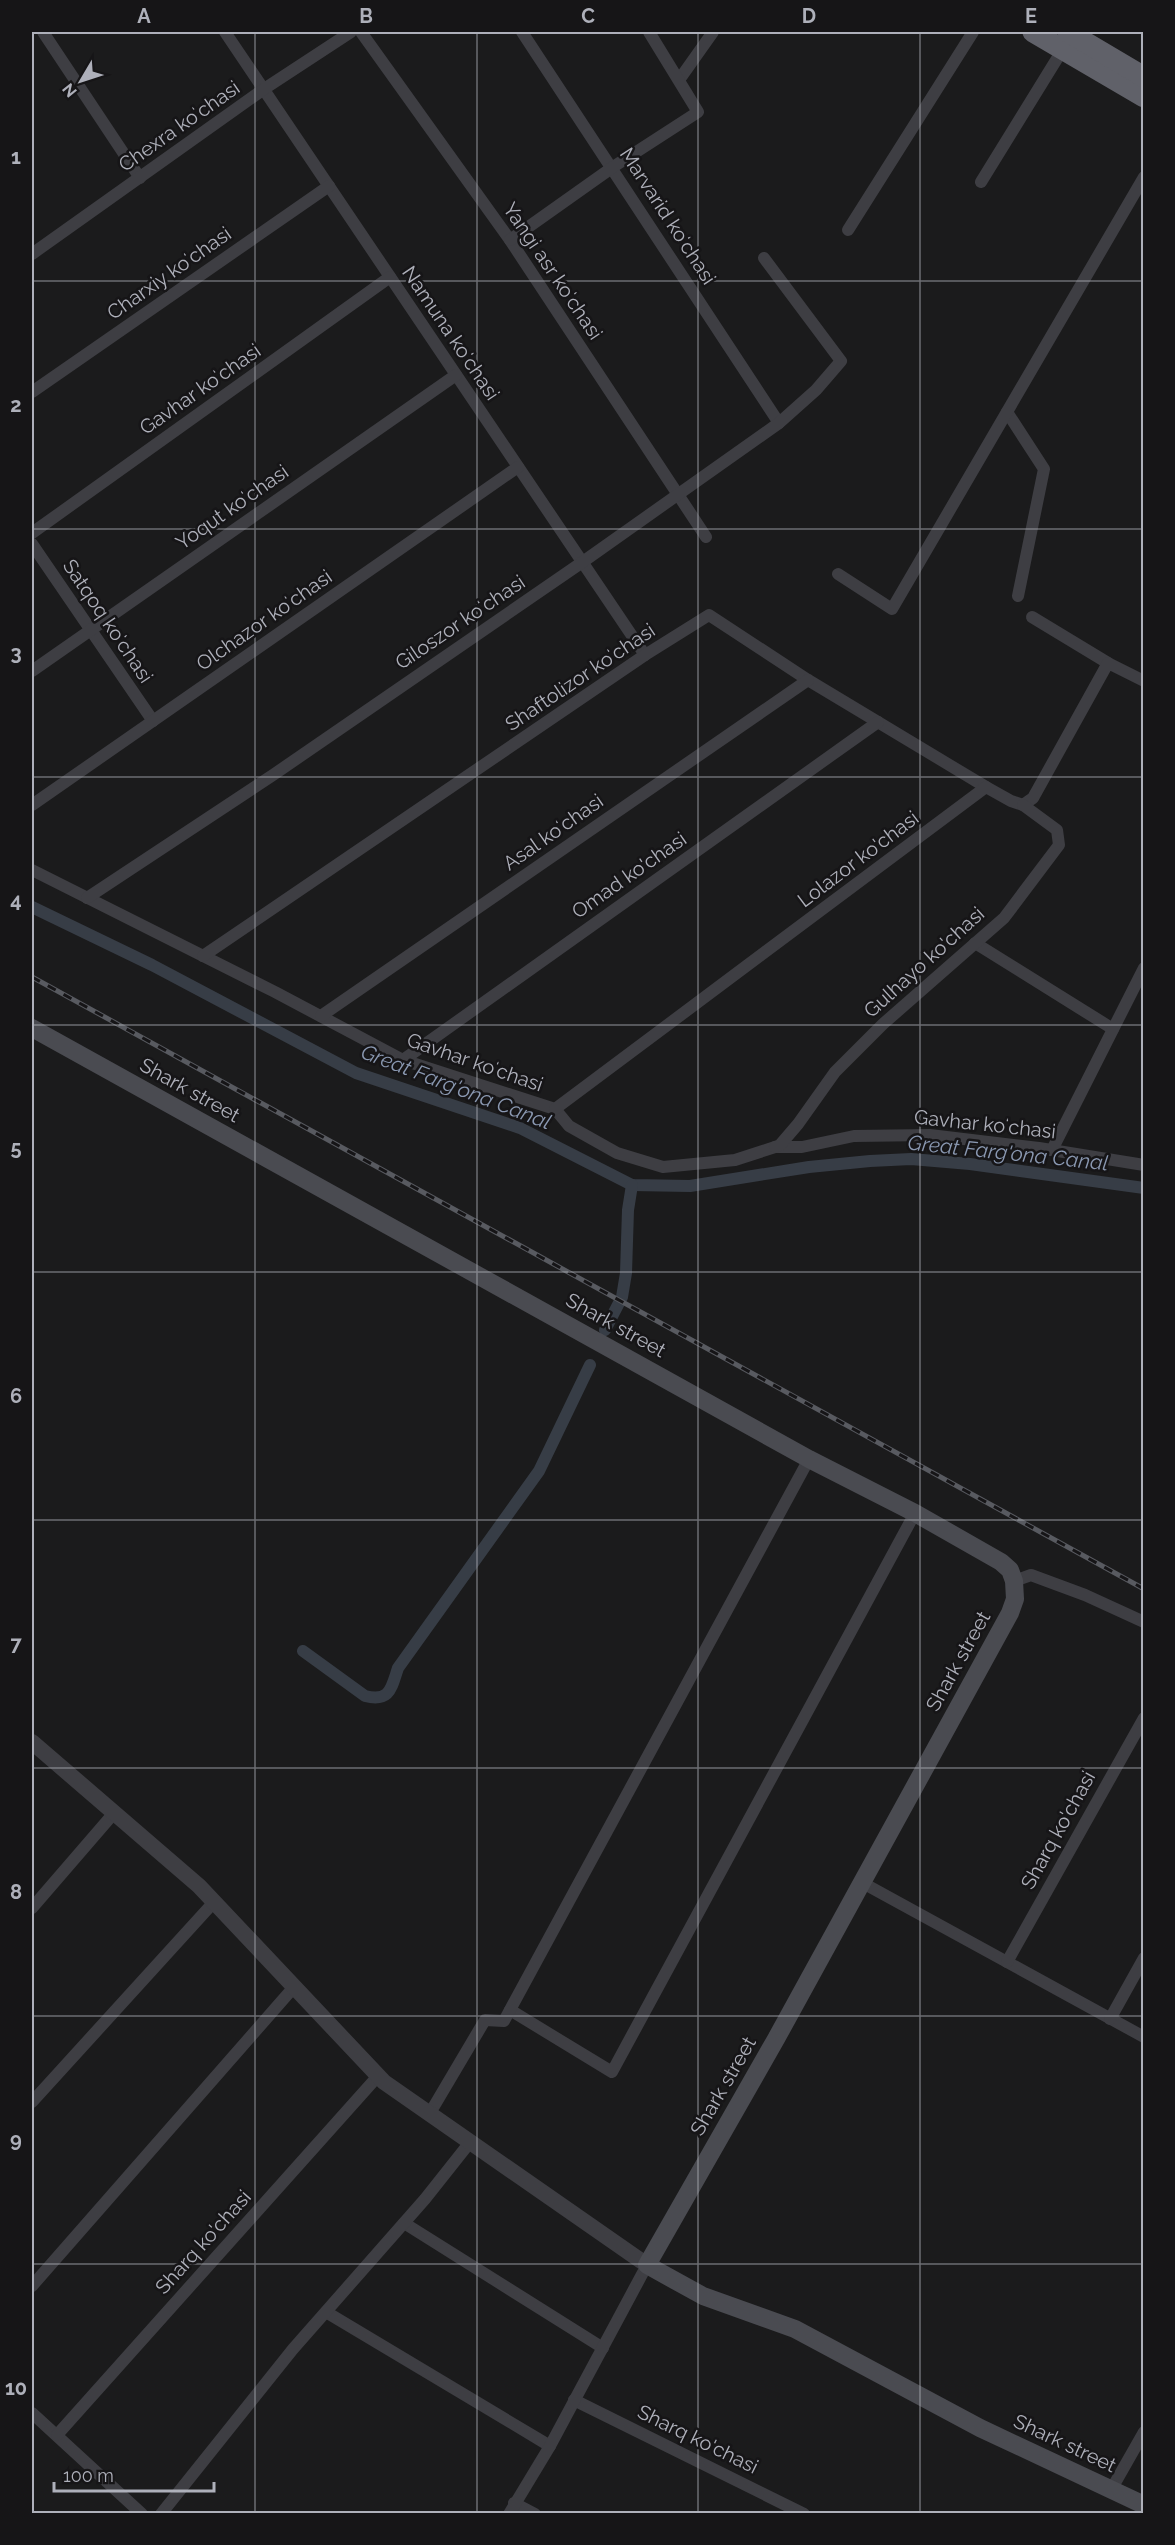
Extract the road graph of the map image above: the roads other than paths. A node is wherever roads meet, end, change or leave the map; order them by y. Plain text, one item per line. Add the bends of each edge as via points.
1 (43, 32) edge
2 (225, 32) edge
3 (351, 32) edge
4 (361, 32) edge
5 (522, 32) edge
6 (649, 32) edge
7 (713, 32) edge
8 (973, 32) edge
9 (1034, 32) edge
10 (1065, 40) edge
11 (1109, 66) junction
12 (1143, 77) edge
13 (680, 80) junction
14 (264, 89) junction
15 (1143, 97) edge
16 (613, 167) junction
17 (140, 177) junction
18 (1143, 177) edge
19 (981, 182) dead end
20 (329, 186) junction
21 (848, 230) dead end
22 (510, 240) junction
23 (32, 254) edge
24 (764, 258) dead end
25 (390, 277) junction
26 (456, 375) junction
27 (32, 392) edge
28 (1007, 412) junction
29 (779, 423) junction
30 (518, 467) junction
31 (676, 495) junction
32 (32, 532) edge
33 (706, 537) dead end
34 (32, 544) edge
35 (584, 561) junction
36 (838, 574) dead end
37 (1018, 596) dead end
38 (1032, 617) dead end
39 (90, 629) junction
40 (645, 655) junction
41 (1108, 663) junction
42 (32, 671) edge
43 (808, 680) junction
44 (1143, 681) edge
45 (153, 721) junction
46 (878, 722) junction
47 (986, 787) junction
48 (32, 805) edge
49 (1023, 805) junction
50 (32, 870) edge
51 (87, 898) junction
52 (975, 943) junction
53 (204, 956) junction
54 (1143, 968) edge
55 (321, 1016) junction
56 (32, 1028) edge
57 (1113, 1029) junction
58 (403, 1060) junction
59 (555, 1109) junction
60 (774, 1147) junction
61 (1052, 1150) junction
62 (1143, 1165) edge
63 (809, 1459) junction
64 (915, 1513) junction
65 (1014, 1581) junction
66 (1143, 1622) edge
67 (1143, 1718) edge
68 (32, 1742) edge
69 (114, 1813) junction
70 (861, 1882) junction
71 (214, 1902) junction
72 (32, 1908) edge
73 (1143, 1958) edge
74 (1007, 1962) junction
75 (294, 1987) junction
76 (510, 2010) junction
77 (1110, 2019) junction
78 (1143, 2037) edge
79 (378, 2076) junction
80 (32, 2102) edge
81 (430, 2113) junction
82 (471, 2142) junction
83 (404, 2223) junction
84 (647, 2265) junction
85 (32, 2286) edge
86 (326, 2312) junction
87 (603, 2348) junction
88 (574, 2400) junction
89 (32, 2413) edge
90 (1143, 2432) edge
91 (57, 2435) junction
92 (550, 2446) junction
93 (1111, 2490) junction
94 (1143, 2505) edge
95 (512, 2508) edge
96 (142, 2514) edge
97 (161, 2514) edge
98 (535, 2514) edge
99 (804, 2514) edge

1 - 17 street
2 - 14 street, Namuna koʻchasi
3 - 14 street, Chexra koʻchasi
4 - 22 street, Yangi asr koʻchasi
5 - 16 street, Marvarid koʻchasi
6 - 13 street
7 - 13 street
8 - 21 street
9 - 10 highway
10 - 11 highway
10 - 19 street
11 - 12 highway
11 - 15 highway
13 - 16 street via 698,112
14 - 17 street, Chexra koʻchasi
14 - 20 street, Namuna koʻchasi
16 - 22 street
16 - 29 street, Marvarid koʻchasi
17 - 23 street, Chexra koʻchasi
18 - 28 street
20 - 25 street, Namuna koʻchasi
20 - 27 street, Charxiy koʻchasi
22 - 31 street, Yangi asr koʻchasi
24 - 29 street, Giloszor koʻchasi via 841,361
25 - 26 street, Namuna koʻchasi
25 - 32 street, Gavhar koʻchasi
26 - 30 street, Namuna koʻchasi
26 - 39 street, Yoqut koʻchasi
28 - 36 street via 892,609
28 - 37 street via 1044,469
29 - 31 street, Giloszor koʻchasi
30 - 35 street, Namuna koʻchasi
30 - 45 street, Olchazor koʻchasi
31 - 33 street, Yangi asr koʻchasi
31 - 35 street, Giloszor koʻchasi
34 - 39 street, Satqoq koʻchasi
35 - 40 street, Namuna koʻchasi
35 - 51 street, Giloszor koʻchasi
38 - 41 street
39 - 42 street, Yoqut koʻchasi
39 - 45 street, Satqoq koʻchasi
40 - 43 street, Shaftolizor koʻchasi via 709,615
40 - 53 street, Shaftolizor koʻchasi
41 - 44 street
41 - 49 street via 1033,798
43 - 46 street, Shaftolizor koʻchasi
43 - 55 street, Asal koʻchasi
45 - 48 street, Olchazor koʻchasi
46 - 47 street, Shaftolizor koʻchasi
46 - 58 street, Omad ko'chasi
47 - 49 street
47 - 59 street, Lolazor ko'chasi
49 - 52 street, Gulhayo ko'chasi via 1057,830 1059,845 1004,918
50 - 51 street, Gavhar koʻchasi
51 - 53 street, Gavhar koʻchasi
52 - 57 street
52 - 60 street, Gulhayo ko'chasi via 835,1072 798,1124
53 - 55 street, Gavhar koʻchasi
54 - 57 street
55 - 58 street, Gavhar koʻchasi
56 - 63 main road, Shark street
57 - 61 street
58 - 59 street, Gavhar koʻchasi
59 - 60 street, Gavhar koʻchasi via 569,1126 617,1153 663,1167 735,1160
60 - 61 street, Gavhar koʻchasi via 802,1147 854,1136 930,1135
61 - 62 street, Gavhar koʻchasi
63 - 64 main road, Shark street
63 - 76 street
64 - 65 main road, Shark street via 996,1558
64 - 76 street via 612,2072
65 - 66 street via 1031,1575
65 - 70 main road, Shark street via 1015,1599 1010,1613
67 - 74 street, Sharq ko'chasi
68 - 69 street
69 - 71 street
69 - 72 street
70 - 74 street
70 - 84 main road, Shark street
71 - 75 street
71 - 80 street
73 - 77 street
74 - 77 street
75 - 79 street
75 - 85 street
76 - 81 street via 504,2021 485,2020
77 - 78 street
79 - 81 street
79 - 91 street, Sharq ko'chasi
81 - 82 street
82 - 83 street
82 - 84 street
83 - 86 street
83 - 87 street
84 - 87 street
84 - 93 main road, Shark street via 703,2296 795,2329 980,2428
86 - 92 street
86 - 97 street
87 - 88 street
88 - 92 street
88 - 99 street, Sharq ko'chasi
89 - 91 street
90 - 93 street
91 - 96 street
92 - 95 street
93 - 94 main road, Shark street
95 - 98 street

